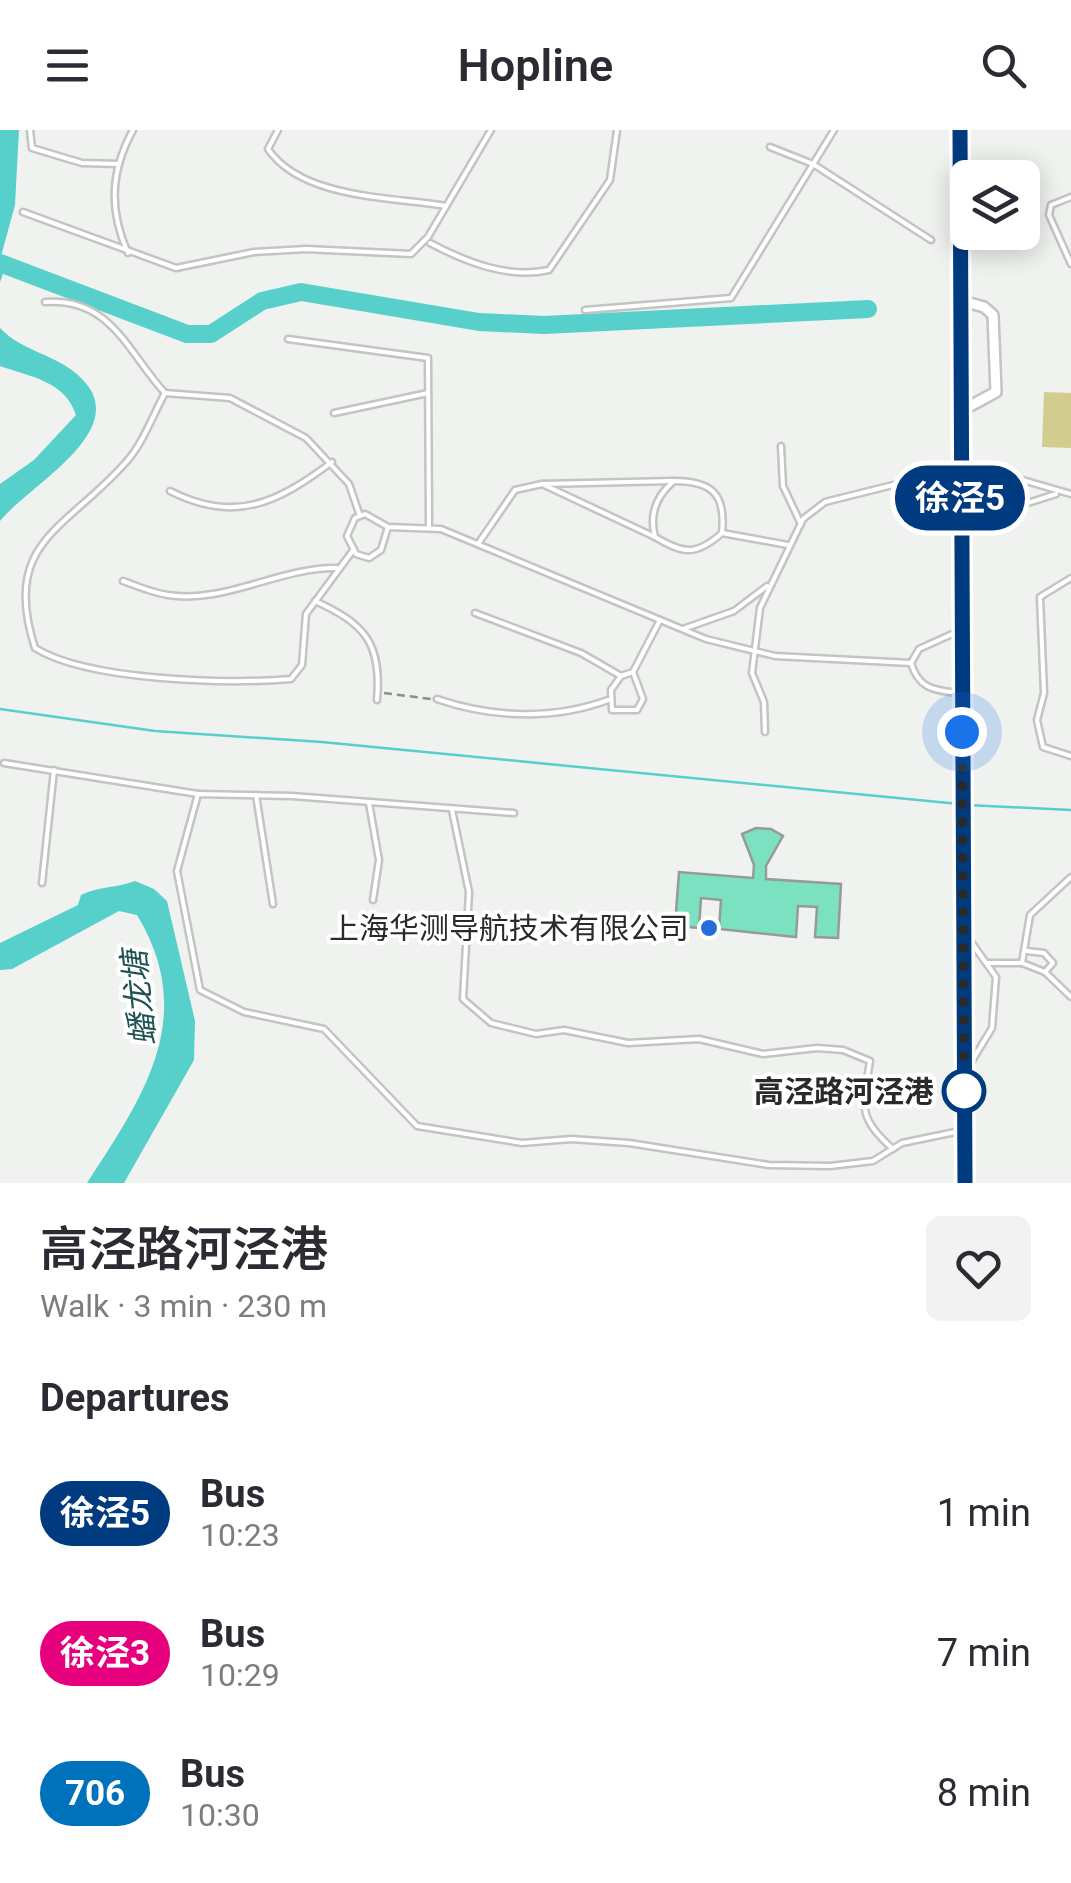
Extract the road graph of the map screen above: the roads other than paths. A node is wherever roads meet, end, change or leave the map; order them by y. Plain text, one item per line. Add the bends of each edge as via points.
1 (30, 130) edge
2 (133, 130) edge
3 (278, 130) edge
4 (477, 130) edge
5 (617, 130) edge
6 (834, 130) edge
7 (960, 130) edge
8 (489, 133) edge
9 (770, 147) dead end
10 (119, 164) junction
11 (812, 164) junction
12 (1071, 197) edge
13 (446, 206) junction
14 (23, 212) dead end
15 (931, 240) dead end
16 (430, 244) dead end
17 (128, 254) junction
18 (1071, 264) edge
19 (959, 300) junction
20 (45, 302) dead end
21 (585, 310) dead end
22 (288, 340) dead end
23 (428, 392) junction
24 (165, 393) junction
25 (958, 412) junction
26 (334, 413) dead end
27 (781, 446) dead end
28 (960, 461) junction
29 (332, 462) junction
30 (960, 476) junction
31 (674, 481) junction
32 (542, 484) junction
33 (170, 490) dead end
34 (1059, 493) junction
35 (1071, 494) edge
36 (360, 516) junction
37 (801, 524) junction
38 (961, 525) junction
39 (388, 526) junction
40 (429, 528) junction
41 (722, 533) junction
42 (655, 537) junction
43 (478, 544) junction
44 (788, 545) junction
45 (354, 549) junction
46 (337, 568) junction
47 (1071, 578) edge
48 (123, 582) dead end
49 (770, 583) junction
50 (315, 601) junction
51 (475, 612) dead end
52 (660, 620) junction
53 (682, 629) junction
54 (961, 630) junction
55 (752, 651) junction
56 (912, 663) junction
57 (632, 672) junction
58 (621, 676) junction
59 (962, 694) junction
60 (377, 696) road end
61 (438, 699) road end
62 (608, 700) junction
63 (765, 732) dead end
64 (1071, 756) edge
65 (4, 763) dead end
66 (54, 770) junction
67 (198, 794) junction
68 (256, 795) junction
69 (370, 804) junction
70 (452, 810) junction
71 (514, 814) dead end
72 (1071, 877) edge
73 (42, 882) dead end
74 (373, 900) dead end
75 (272, 904) dead end
76 (964, 931) junction
77 (1024, 952) junction
78 (986, 963) junction
79 (1022, 963) junction
80 (1046, 972) junction
81 (1071, 997) edge
82 (964, 1075) junction
83 (965, 1130) junction
84 (892, 1149) junction
85 (965, 1183) edge

1 - 10 lane via 32,148 51,156
2 - 10 lane
3 - 13 lane via 268,150 300,176
4 - 8 lane
5 - 16 lane via 610,180 548,270 529,274 466,262
6 - 11 lane
7 - 19 main road
8 - 13 lane
9 - 11 lane
10 - 17 lane via 114,222
11 - 15 lane
11 - 21 lane via 731,298
12 - 18 lane via 1051,205 1049,215
13 - 17 lane via 411,254 271,251 176,268
14 - 17 lane
19 - 25 main road
19 - 25 street via 993,315 997,362 996,392
20 - 24 lane via 65,300 102,316 124,334
22 - 23 lane via 428,358
23 - 26 lane
23 - 40 lane
24 - 29 lane via 230,398 306,438
24 - 50 lane via 130,458 31,547 18,595 35,648 56,661 142,675 291,679 302,665 306,614
25 - 28 main road
27 - 37 lane via 783,486
28 - 30 main road
28 - 34 lane
29 - 33 lane via 296,489 237,508 203,507
29 - 36 lane
30 - 37 lane via 901,482 826,502
30 - 38 main road
31 - 32 lane
31 - 41 lane via 711,488 724,517
31 - 42 lane via 655,505
32 - 42 lane
32 - 43 lane via 516,490
34 - 35 lane
34 - 38 lane
36 - 39 lane
36 - 45 lane via 347,536
37 - 44 lane
38 - 54 main road
39 - 40 lane
39 - 45 lane via 381,550 369,558
40 - 43 lane
41 - 42 lane via 700,552 682,552
41 - 44 lane
43 - 52 lane
44 - 49 lane
45 - 46 lane
46 - 48 lane via 169,596
46 - 50 lane
47 - 64 lane via 1040,597 1044,693 1037,720 1043,747
49 - 53 lane via 752,602
49 - 55 lane
50 - 60 lane via 365,632 374,652
51 - 58 lane
52 - 53 lane
52 - 57 lane
53 - 55 lane
54 - 56 lane via 919,649
54 - 59 main road
55 - 56 lane
55 - 63 lane
56 - 59 lane via 916,680 930,690
57 - 58 lane
57 - 62 lane via 643,699 637,710 612,710
58 - 62 lane
59 - 76 main road
61 - 62 lane via 468,710 529,713 579,711
65 - 66 lane
66 - 67 lane
66 - 73 lane
67 - 68 lane
67 - 84 lane via 177,871 200,990 244,1012 324,1029 417,1126 522,1144 629,1144 769,1166 873,1161
68 - 69 lane
68 - 75 lane
69 - 70 lane
69 - 74 lane via 379,860
70 - 71 lane
70 - 84 lane via 468,892 463,999 491,1023 628,1043 699,1039 764,1054 843,1050 870,1061 862,1104 870,1129
72 - 77 lane via 1030,915
76 - 78 lane
76 - 82 main road
77 - 79 lane
77 - 80 lane via 1044,952 1053,963
78 - 79 lane
78 - 82 lane via 996,977 992,1028
79 - 80 lane
80 - 81 lane
82 - 83 main road
83 - 84 lane
83 - 85 main road

